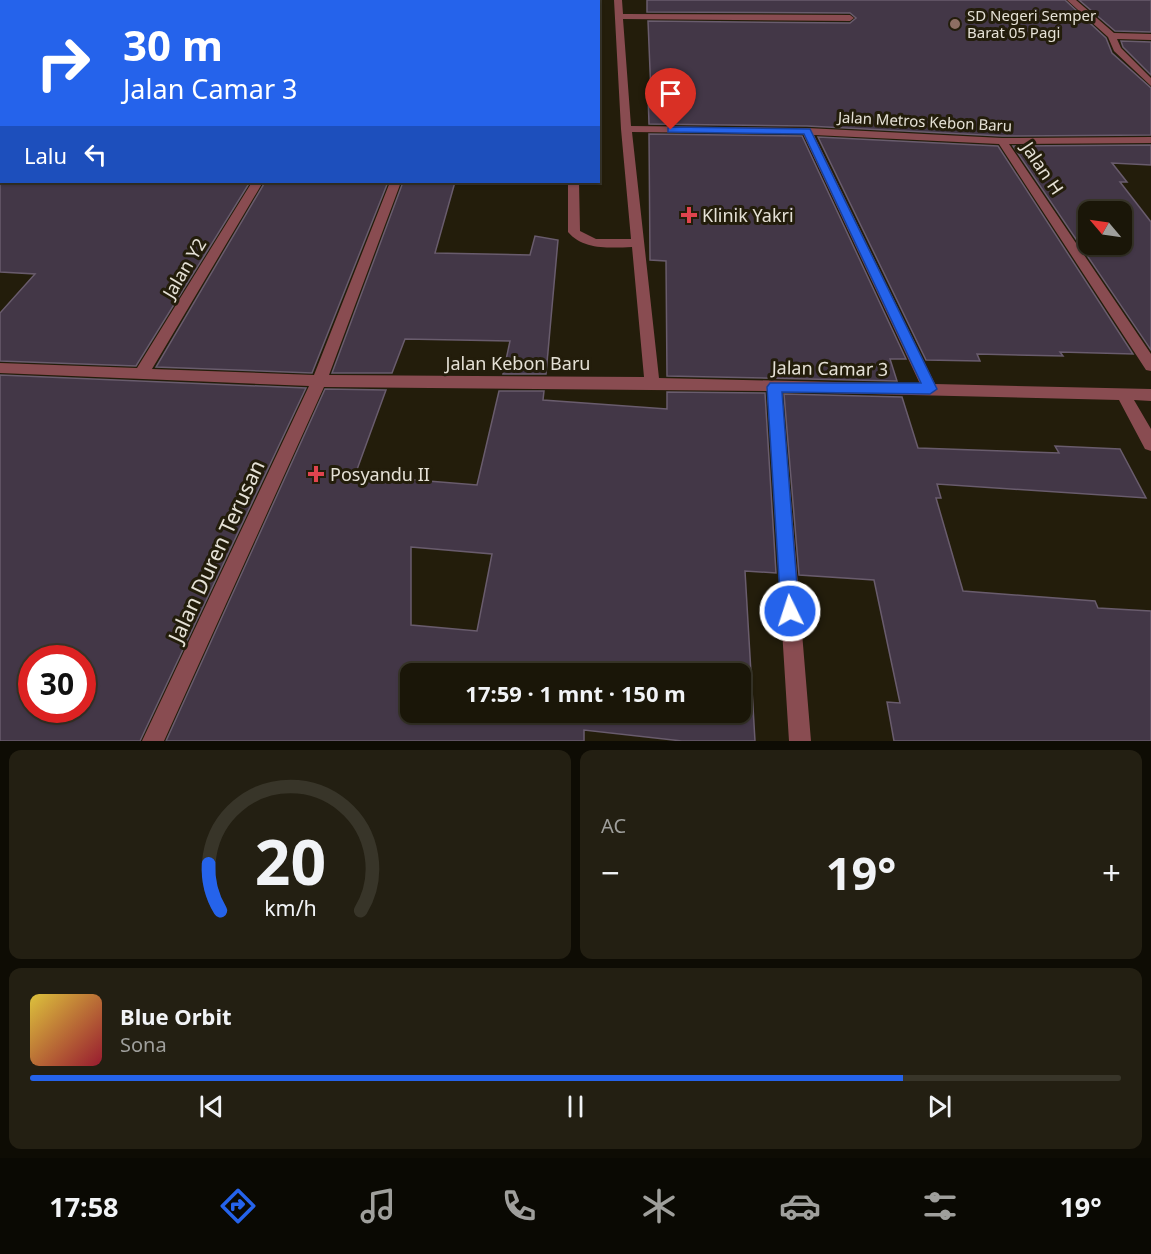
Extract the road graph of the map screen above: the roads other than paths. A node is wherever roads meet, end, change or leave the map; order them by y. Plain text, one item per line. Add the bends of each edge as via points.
1 (618, 0) edge
2 (1071, 0) edge
3 (620, 16) junction
4 (850, 18) dead end
5 (1112, 36) junction
6 (1151, 37) edge
7 (1151, 83) edge
8 (626, 129) junction
9 (807, 131) junction
10 (1151, 140) edge
11 (1002, 141) junction
12 (257, 183) edge
13 (396, 183) edge
14 (574, 183) edge
15 (638, 243) junction
16 (1151, 366) edge
17 (0, 368) edge
18 (141, 374) junction
19 (319, 381) junction
20 (652, 383) junction
21 (774, 387) junction
22 (930, 389) junction
23 (1123, 393) junction
24 (1151, 395) edge
25 (1151, 444) edge
26 (153, 741) edge
27 (800, 741) edge

1 - 3 street
2 - 5 street
3 - 4 street
3 - 8 street
5 - 6 street
5 - 7 street via 1117,49
8 - 9 street, Jalan Metros Kebon Baru
8 - 15 street
9 - 11 street, Jalan Metros Kebon Baru
9 - 22 street
10 - 11 street, Jalan Metros Kebon Baru
11 - 16 street, Jalan H
12 - 18 street, Jalan Y2
13 - 19 street, Jalan Duren Terusan
14 - 15 street via 574,232 581,239
15 - 20 street
17 - 18 street, Jalan Kebon Baru
18 - 19 street, Jalan Kebon Baru
19 - 20 street, Jalan Kebon Baru
19 - 26 street, Jalan Duren Terusan
20 - 21 street, Jalan Camar 3
21 - 22 street, Jalan Camar 3
21 - 27 street
22 - 23 street, Jalan Camar 3
23 - 24 street, Jalan Camar 3
23 - 25 street

